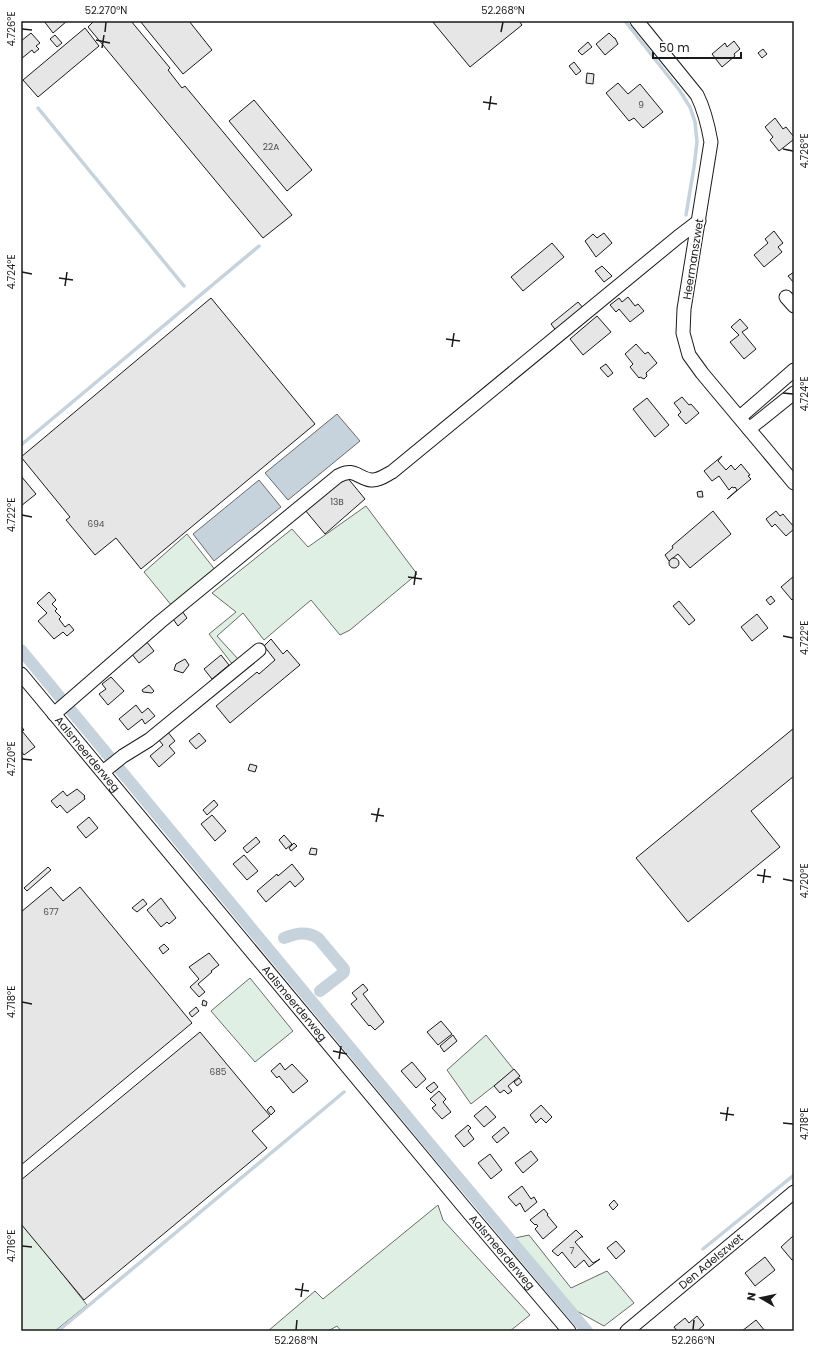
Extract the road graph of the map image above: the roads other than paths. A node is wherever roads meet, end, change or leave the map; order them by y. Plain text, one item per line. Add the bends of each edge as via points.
1 (638, 21) edge
2 (699, 222) junction
3 (794, 370) edge
4 (794, 393) edge
5 (740, 417) junction
6 (749, 429) junction
7 (794, 483) edge
8 (258, 650) dead end
9 (21, 674) edge
10 (57, 712) junction
11 (111, 765) junction
12 (794, 1192) edge
13 (569, 1331) edge
14 (627, 1331) edge

1 - 2 street, Heermanszwet via 697,95 708,122 711,142
2 - 5 street, Heermanszwet via 684,309 683,333 689,355
2 - 10 street via 392,472 374,480 350,472 338,476 160,622
3 - 5 street
4 - 6 street
5 - 6 street, Heermanszwet
6 - 7 street, Heermanszwet
8 - 11 street via 144,743
9 - 10 street, Aalsmeerderweg
10 - 11 street, Aalsmeerderweg
11 - 13 street, Aalsmeerderweg via 459,1201
12 - 14 street, Den Adelszwet

